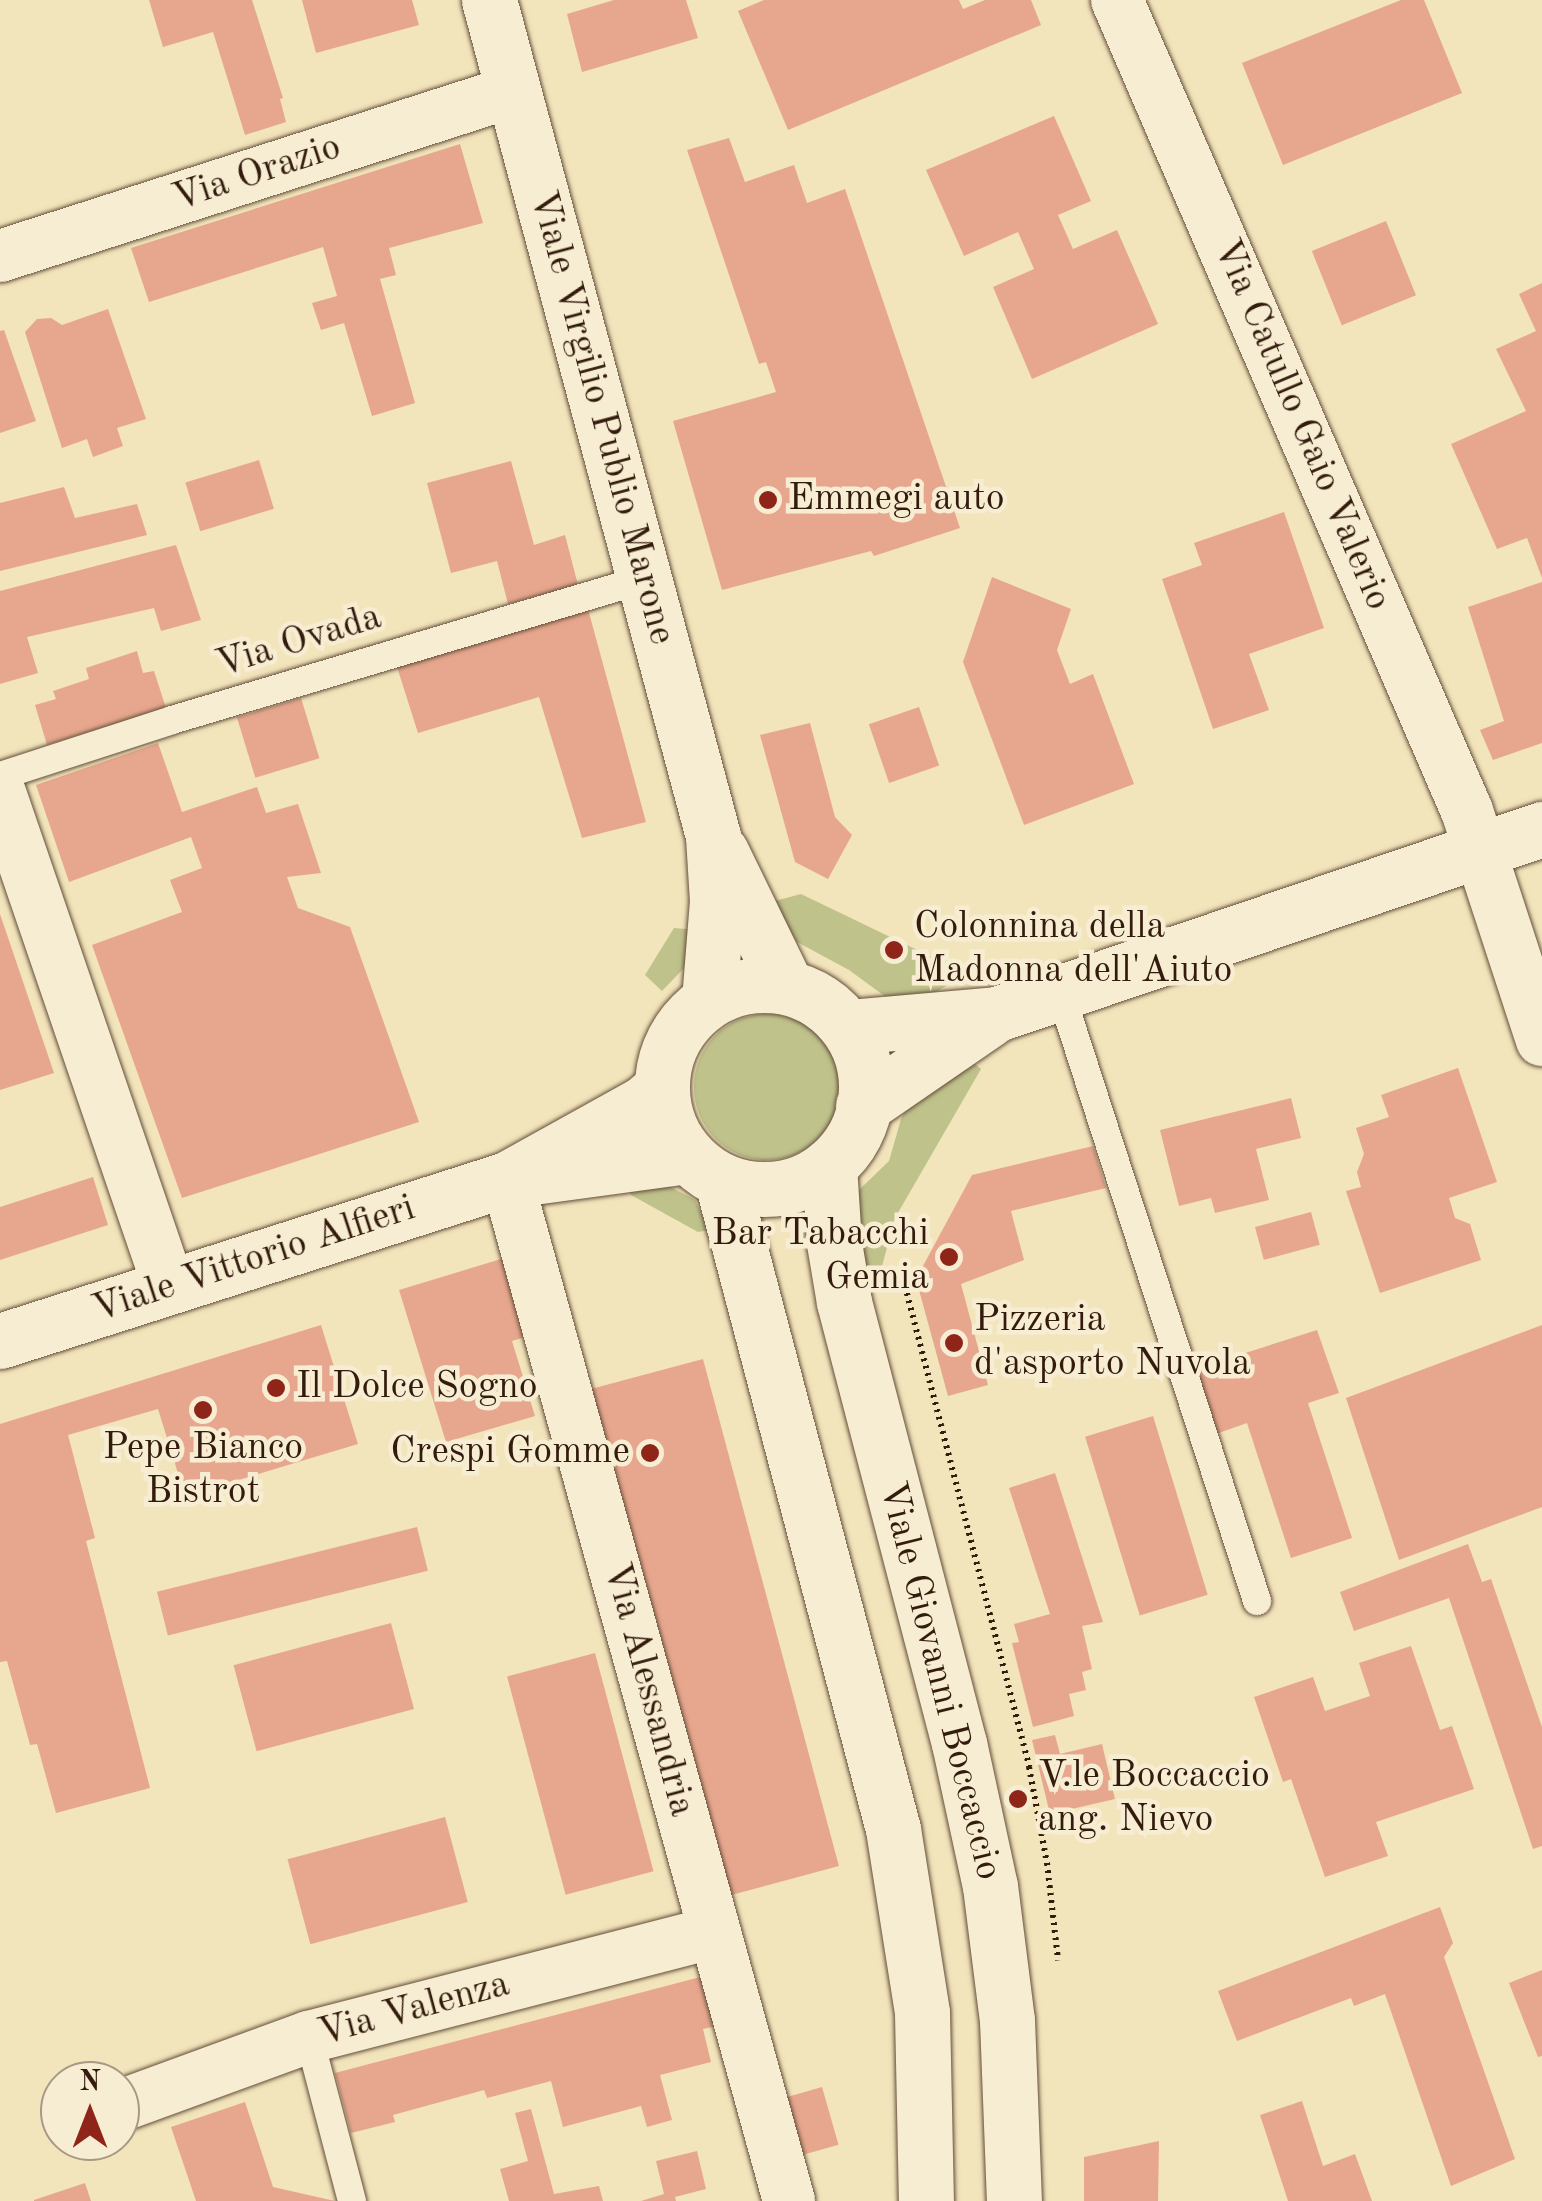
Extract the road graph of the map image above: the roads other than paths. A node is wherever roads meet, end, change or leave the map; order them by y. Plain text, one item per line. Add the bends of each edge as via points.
1 (490, 0) edge
2 (1118, 0) edge
3 (514, 91) junction
4 (0, 256) edge
5 (644, 579) junction
6 (0, 776) edge
7 (15, 780) edge
8 (1542, 830) edge
9 (713, 836) junction
10 (1479, 852) junction
11 (786, 986) junction
12 (1060, 994) junction
13 (709, 1000) junction
14 (998, 1014) junction
15 (1539, 1023) edge
16 (849, 1027) junction
17 (661, 1088) junction
18 (863, 1106) junction
19 (829, 1166) junction
20 (705, 1168) junction
21 (507, 1179) junction
22 (169, 1287) junction
23 (0, 1341) edge
24 (1257, 1602) dead end
25 (714, 1932) junction
26 (309, 2037) junction
27 (140, 2099) edge
28 (352, 2201) edge
29 (789, 2201) edge
30 (926, 2201) edge
31 (1014, 2201) edge

1 - 3 street, Viale Virgilio Publio Marone
2 - 10 street, Via Catullo Gaio Valerio
3 - 4 street, Via Orazio
3 - 5 street, Viale Virgilio Publio Marone
5 - 7 lane, Via Ovada
5 - 9 street, Viale Virgilio Publio Marone
6 - 7 lane, Via Ovada
7 - 22 street
8 - 10 street
9 - 11 street, Viale Virgilio Publio Marone
9 - 13 street, Viale Virgilio Publio Marone via 717,901
10 - 12 street
10 - 15 street, Via Catullo Gaio Valerio
11 - 13 street via 742,986
11 - 16 street via 819,1000
12 - 14 street
12 - 24 lane
13 - 17 street via 676,1034
14 - 16 street
14 - 18 street
16 - 18 street via 863,1058
17 - 20 street via 664,1115
17 - 21 street, Viale Vittorio Alfieri
18 - 19 street via 854,1137
19 - 20 street via 778,1188
19 - 31 street, Viale Giovanni Boccaccio via 844,1302 990,1886 1011,2067
20 - 21 street, Viale Vittorio Alfieri
20 - 30 street, Viale Giovanni Boccaccio via 894,1828 922,2013
21 - 22 street, Viale Vittorio Alfieri
21 - 25 street, Via Alessandria
22 - 23 street, Viale Vittorio Alfieri
25 - 26 street, Via Valenza
25 - 29 street, Via Alessandria
26 - 27 street, Via Valenza
26 - 28 lane

